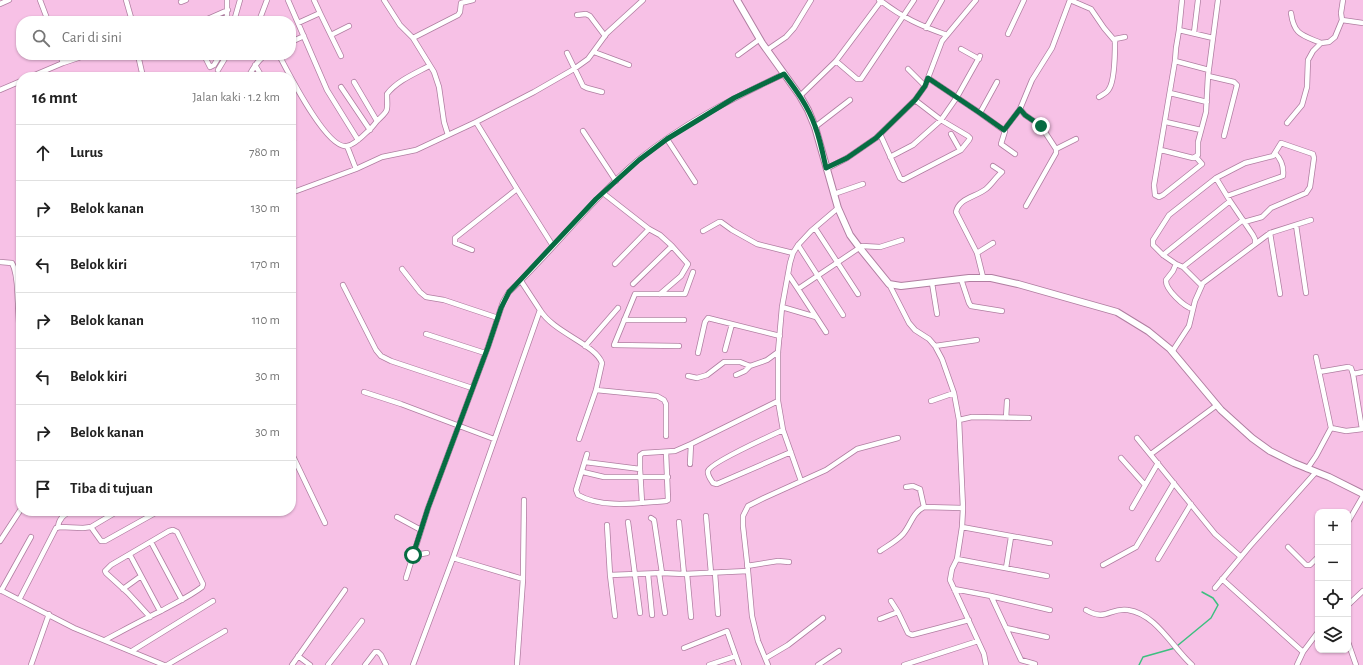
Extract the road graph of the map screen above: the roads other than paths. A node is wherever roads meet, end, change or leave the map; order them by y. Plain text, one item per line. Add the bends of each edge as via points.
1 (9, 0) edge
2 (40, 0) edge
3 (126, 0) edge
4 (227, 0) edge
5 (240, 0) edge
6 (267, 0) edge
7 (288, 0) edge
8 (314, 0) edge
9 (384, 0) edge
10 (473, 0) edge
11 (642, 0) edge
12 (737, 0) edge
13 (811, 0) edge
14 (880, 0) edge
15 (914, 0) edge
16 (942, 0) edge
17 (976, 0) edge
18 (1024, 0) edge
19 (1070, 0) edge
20 (1182, 0) edge
21 (1198, 0) edge
22 (1218, 0) edge
23 (1343, 0) edge
24 (0, 4) edge
25 (228, 10) junction
26 (320, 13) junction
27 (1292, 13) dead end
28 (577, 15) dead end
29 (46, 16) edge
30 (131, 16) edge
31 (214, 16) edge
32 (228, 16) edge
33 (235, 16) edge
34 (261, 16) edge
35 (295, 16) edge
36 (904, 17) junction
37 (296, 18) edge
38 (1342, 20) junction
39 (298, 23) junction
40 (1363, 23) edge
41 (349, 26) dead end
42 (926, 28) junction
43 (1179, 30) junction
44 (1194, 33) junction
45 (1008, 34) dead end
46 (331, 35) junction
47 (947, 35) junction
48 (304, 36) junction
49 (605, 36) junction
50 (1125, 37) dead end
51 (413, 38) junction
52 (1213, 38) junction
53 (760, 39) junction
54 (1115, 39) junction
55 (296, 40) edge
56 (1321, 43) junction
57 (961, 49) dead end
58 (767, 50) junction
59 (594, 52) junction
60 (567, 53) dead end
61 (738, 55) dead end
62 (341, 56) dead end
63 (62, 60) edge
64 (72, 60) edge
65 (139, 60) edge
66 (206, 60) edge
67 (217, 60) edge
68 (224, 60) edge
69 (260, 60) edge
70 (283, 60) edge
71 (836, 61) junction
72 (1175, 61) junction
73 (63, 63) junction
74 (256, 65) junction
75 (629, 65) dead end
76 (429, 66) junction
77 (574, 69) junction
78 (908, 69) dead end
79 (218, 70) dead end
80 (1209, 70) junction
81 (42, 72) edge
82 (142, 72) edge
83 (251, 72) edge
84 (260, 72) edge
85 (289, 72) edge
86 (784, 74) junction
87 (1208, 76) junction
88 (928, 78) junction
89 (354, 82) dead end
90 (997, 82) dead end
91 (16, 83) edge
92 (296, 86) edge
93 (925, 86) junction
94 (341, 87) dead end
95 (0, 90) edge
96 (602, 92) dead end
97 (1170, 93) junction
98 (800, 96) junction
99 (957, 97) junction
100 (1099, 97) dead end
101 (850, 100) dead end
102 (915, 100) junction
103 (1207, 102) junction
104 (1020, 109) junction
105 (980, 113) junction
106 (941, 120) junction
107 (377, 121) junction
108 (476, 122) junction
109 (1166, 122) junction
110 (1287, 123) dead end
111 (815, 127) junction
112 (370, 130) junction
113 (1004, 130) junction
114 (1201, 130) junction
115 (583, 131) dead end
116 (880, 134) junction
117 (951, 134) dead end
118 (448, 135) junction
119 (1224, 136) dead end
120 (1076, 138) dead end
121 (667, 139) junction
122 (358, 140) junction
123 (347, 146) junction
124 (1056, 149) junction
125 (960, 150) junction
126 (1161, 150) junction
127 (1275, 153) junction
128 (1015, 154) dead end
129 (890, 157) junction
130 (1196, 157) junction
131 (993, 166) dead end
132 (826, 168) junction
133 (356, 169) junction
134 (1216, 178) junction
135 (616, 181) junction
136 (695, 182) dead end
137 (863, 184) dead end
138 (516, 189) junction
139 (296, 191) edge
140 (603, 193) junction
141 (834, 194) junction
142 (1227, 196) junction
143 (1230, 201) junction
144 (1026, 206) dead end
145 (838, 208) junction
146 (1311, 220) dead end
147 (1244, 221) junction
148 (1296, 225) junction
149 (815, 228) junction
150 (649, 229) junction
151 (703, 231) dead end
152 (1270, 234) junction
153 (902, 240) dead end
154 (993, 243) dead end
155 (1255, 243) junction
156 (798, 245) junction
157 (553, 246) junction
158 (672, 246) junction
159 (859, 248) junction
160 (472, 250) dead end
161 (793, 253) junction
162 (977, 253) junction
163 (1162, 255) junction
164 (0, 262) edge
165 (838, 263) junction
166 (615, 264) dead end
167 (1176, 264) junction
168 (1183, 267) junction
169 (402, 269) dead end
170 (693, 272) dead end
171 (788, 274) junction
172 (818, 276) junction
173 (983, 277) junction
174 (961, 279) junction
175 (16, 281) edge
176 (521, 281) junction
177 (932, 283) junction
178 (633, 284) dead end
179 (889, 284) junction
180 (343, 285) dead end
181 (1201, 285) junction
182 (798, 289) junction
183 (1306, 293) dead end
184 (660, 294) junction
185 (858, 294) dead end
186 (1280, 294) dead end
187 (782, 307) junction
188 (618, 308) dead end
189 (1193, 309) junction
190 (540, 310) junction
191 (1002, 311) dead end
192 (937, 314) dead end
193 (843, 315) dead end
194 (816, 316) junction
195 (498, 318) junction
196 (624, 320) junction
197 (684, 320) dead end
198 (732, 324) junction
199 (826, 332) dead end
200 (426, 334) dead end
201 (780, 336) junction
202 (977, 340) dead end
203 (585, 346) junction
204 (679, 346) dead end
205 (935, 346) junction
206 (725, 350) dead end
207 (778, 352) junction
208 (1172, 352) junction
209 (485, 353) junction
210 (698, 353) dead end
211 (1316, 357) dead end
212 (750, 366) junction
213 (1319, 372) junction
214 (1363, 372) edge
215 (1353, 374) junction
216 (736, 375) dead end
217 (688, 376) dead end
218 (472, 388) junction
219 (596, 390) junction
220 (364, 392) dead end
221 (954, 393) junction
222 (778, 401) junction
223 (931, 401) dead end
224 (1007, 401) dead end
225 (1216, 405) junction
226 (1006, 418) junction
227 (1029, 418) dead end
228 (959, 420) junction
229 (459, 425) junction
230 (1331, 428) junction
231 (1363, 429) edge
232 (783, 430) junction
233 (666, 436) dead end
234 (898, 438) dead end
235 (1137, 438) dead end
236 (494, 439) junction
237 (579, 439) dead end
238 (691, 444) junction
239 (666, 452) junction
240 (790, 452) junction
241 (587, 454) dead end
242 (1151, 454) junction
243 (1121, 458) dead end
244 (296, 462) edge
245 (585, 462) junction
246 (1158, 463) junction
247 (690, 464) dead end
248 (640, 469) junction
249 (1307, 469) junction
250 (583, 472) junction
251 (1316, 472) junction
252 (640, 476) junction
253 (668, 477) junction
254 (801, 481) junction
255 (1174, 483) junction
256 (1145, 485) junction
257 (906, 487) dead end
258 (1363, 496) edge
259 (524, 500) dead end
260 (642, 503) junction
261 (1191, 504) junction
262 (924, 507) junction
263 (963, 508) junction
264 (1132, 508) dead end
265 (17, 516) edge
266 (63, 516) edge
267 (110, 516) edge
268 (149, 516) edge
269 (158, 516) edge
270 (706, 516) dead end
271 (397, 517) dead end
272 (1351, 517) edge
273 (651, 518) dead end
274 (160, 519) dead end
275 (628, 522) dead end
276 (679, 522) dead end
277 (325, 523) dead end
278 (607, 525) dead end
279 (58, 527) junction
280 (91, 527) junction
281 (962, 527) junction
282 (421, 530) junction
283 (31, 537) dead end
284 (1011, 537) junction
285 (0, 541) edge
286 (151, 542) junction
287 (1050, 543) dead end
288 (1288, 547) dead end
289 (880, 551) dead end
290 (414, 552) junction
291 (427, 553) dead end
292 (130, 555) junction
293 (1241, 557) junction
294 (453, 558) junction
295 (957, 559) junction
296 (1158, 559) dead end
297 (1315, 560) edge
298 (789, 562) dead end
299 (1103, 565) dead end
300 (1006, 568) junction
301 (747, 569) junction
302 (660, 573) junction
303 (713, 573) junction
304 (610, 574) junction
305 (634, 574) junction
306 (648, 574) junction
307 (686, 574) junction
308 (141, 576) junction
309 (1047, 576) dead end
310 (406, 578) dead end
311 (523, 579) junction
312 (1222, 579) junction
313 (1215, 588) dead end
314 (123, 589) junction
315 (954, 589) junction
316 (345, 590) dead end
317 (1, 591) edge
318 (1363, 592) edge
319 (991, 596) junction
320 (19, 600) junction
321 (182, 600) junction
322 (213, 601) dead end
323 (891, 601) dead end
324 (1351, 602) edge
325 (1050, 610) dead end
326 (1086, 610) dead end
327 (160, 611) junction
328 (898, 612) junction
329 (640, 613) dead end
330 (665, 613) dead end
331 (49, 614) junction
332 (718, 614) dead end
333 (652, 615) dead end
334 (615, 616) dead end
335 (150, 617) junction
336 (691, 617) dead end
337 (823, 618) dead end
338 (880, 619) dead end
339 (969, 620) junction
340 (362, 621) dead end
341 (1006, 628) junction
342 (225, 631) dead end
343 (1315, 636) edge
344 (1048, 637) dead end
345 (105, 640) junction
346 (978, 641) junction
347 (684, 648) dead end
348 (132, 651) junction
349 (839, 651) dead end
350 (1351, 651) edge
351 (1303, 652) junction
352 (298, 656) junction
353 (736, 656) junction
354 (766, 658) junction
355 (517, 664) edge
356 (1036, 664) dead end
357 (30, 665) edge
358 (164, 665) edge
359 (167, 665) edge
360 (292, 665) edge
361 (310, 665) edge
362 (328, 665) edge
363 (365, 665) edge
364 (386, 665) edge
365 (413, 665) edge
366 (709, 665) edge
367 (739, 665) edge
368 (768, 665) edge
369 (818, 665) edge
370 (904, 665) edge
371 (986, 665) edge
372 (1192, 665) edge
373 (1297, 665) edge
374 (1356, 665) edge

1 - 24 street
2 - 29 street
3 - 30 street
4 - 25 street
5 - 33 street
6 - 34 street
7 - 35 street
8 - 26 street
9 - 51 street via 400,25
10 - 51 street via 461,3 460,12 454,17
11 - 49 street
12 - 53 street
13 - 58 street via 794,28
14 - 36 street
14 - 71 street
15 - 36 street
16 - 42 street
17 - 47 street
18 - 45 street
19 - 54 street via 1091,9
19 - 104 street via 1052,48 1032,80
20 - 43 street
21 - 44 street
22 - 52 street
23 - 38 street
25 - 31 street
25 - 32 street
26 - 39 street
26 - 46 street
27 - 56 street via 1293,24 1299,33
28 - 49 street via 590,16
36 - 42 street
36 - 71 street via 861,79 857,79
37 - 39 street
38 - 40 street
38 - 56 street via 1335,37 1329,42
39 - 48 street
41 - 46 street
42 - 47 street
43 - 44 street
43 - 72 street
44 - 52 street
46 - 62 street
47 - 88 street via 942,41
48 - 55 street
48 - 122 street via 328,90
49 - 59 street
50 - 54 street
51 - 76 street
52 - 80 street
53 - 58 street
53 - 61 street
54 - 100 street via 1114,69 1110,86
56 - 110 street via 1308,60 1307,87 1302,106
57 - 99 street via 980,57
58 - 86 street
59 - 75 street
59 - 77 street
60 - 77 street
63 - 73 street
64 - 73 street
65 - 82 street
66 - 67 street via 210,67
68 - 79 street
69 - 74 street
70 - 85 street
71 - 98 street
72 - 80 street
72 - 97 street
73 - 81 street
74 - 83 street
74 - 84 street
76 - 107 street via 393,86 386,94 388,107 385,114
76 - 118 street via 437,81
77 - 96 street via 583,86
77 - 108 street
78 - 93 street
80 - 87 street
86 - 98 street
86 - 121 street via 734,98
87 - 103 street
87 - 119 street via 1237,83
88 - 93 street
88 - 99 street
89 - 107 street
90 - 105 street
91 - 95 street
92 - 123 street via 327,135 342,146
93 - 102 street
94 - 112 street
97 - 103 street
97 - 109 street
98 - 111 street
99 - 105 street
99 - 106 street
101 - 111 street
102 - 106 street
102 - 116 street
103 - 114 street
104 - 113 street
104 - 124 street via 1041,126
105 - 113 street
106 - 125 street via 970,138
106 - 129 street via 914,145
107 - 112 street
108 - 118 street
108 - 138 street
109 - 114 street
109 - 126 street
111 - 132 street
112 - 122 street
113 - 128 street via 1001,144
114 - 130 street
115 - 135 street
116 - 129 street
116 - 132 street via 847,158
117 - 125 street
118 - 133 street via 416,150 382,157
120 - 124 street
121 - 135 street
121 - 136 street
122 - 123 street
123 - 133 street
124 - 144 street via 1054,158
125 - 129 street via 903,180
126 - 130 street
126 - 130 street via 1154,185 1155,194 1159,196 1202,164
127 - 134 street via 1273,156 1245,163
127 - 142 street via 1281,161 1283,176
127 - 147 street via 1281,144 1313,154 1309,190 1271,208 1262,217
131 - 162 street via 1002,172 986,189 963,201 957,210
132 - 141 street
133 - 139 street
134 - 142 street
134 - 163 street via 1166,218 1153,243
135 - 140 street
137 - 141 street
138 - 157 street
138 - 160 street via 455,238 455,243
140 - 150 street
140 - 157 street
141 - 145 street
142 - 143 street
143 - 147 street
143 - 163 street
145 - 149 street
145 - 159 street
146 - 148 street
147 - 155 street
147 - 168 street
148 - 152 street
148 - 183 street
149 - 156 street
149 - 165 street
150 - 158 street
150 - 166 street
151 - 161 street via 721,222 757,244
152 - 155 street
152 - 186 street
153 - 159 street via 880,247 864,245
154 - 162 street
155 - 181 street
156 - 161 street
156 - 172 street
157 - 176 street
158 - 178 street
158 - 184 street via 688,264 681,276
159 - 165 street
159 - 179 street
161 - 171 street
162 - 173 street
163 - 167 street
164 - 175 street via 12,263
165 - 172 street
165 - 185 street
167 - 168 street
167 - 189 street via 1165,284 1183,304
168 - 181 street
169 - 195 street via 426,297 444,300
170 - 184 street via 685,294
171 - 182 street
171 - 187 street
172 - 182 street
172 - 193 street
173 - 174 street
173 - 208 street via 1104,307 1130,319
174 - 177 street
174 - 191 street via 971,306
176 - 190 street
176 - 195 street via 506,296
177 - 179 street via 901,286
177 - 192 street
179 - 205 street via 909,323
180 - 218 street via 381,356
181 - 189 street
182 - 194 street
184 - 196 street via 635,294
187 - 194 street
187 - 201 street
188 - 203 street
189 - 208 street via 1189,326
190 - 203 street via 555,326
190 - 236 street
194 - 199 street
195 - 209 street
196 - 197 street
196 - 204 street via 614,345
198 - 201 street
198 - 206 street
198 - 210 street via 706,319
200 - 209 street
201 - 207 street
202 - 205 street
203 - 219 street via 597,354 602,363
205 - 221 street
207 - 212 street via 767,360
207 - 222 street
208 - 225 street
209 - 218 street
211 - 213 street
212 - 216 street
212 - 217 street via 740,362 724,362 707,375 697,378
213 - 215 street via 1348,367
213 - 230 street
214 - 215 street
215 - 231 street
218 - 229 street
219 - 233 street via 657,396 664,400
219 - 237 street
220 - 229 street
221 - 223 street
221 - 228 street
222 - 232 street
222 - 238 street
224 - 226 street
225 - 242 street
225 - 249 street via 1261,445
226 - 227 street
226 - 228 street
228 - 263 street
229 - 236 street
229 - 282 street
230 - 231 street via 1346,431
230 - 249 street
232 - 240 street
232 - 240 street via 719,462 708,472 713,483 717,484
234 - 254 street via 857,449 826,470
235 - 242 street
236 - 294 street
238 - 239 street via 677,451
238 - 247 street
239 - 248 street via 641,454
239 - 253 street
240 - 254 street
241 - 245 street
242 - 246 street
243 - 256 street
244 - 277 street
245 - 248 street
245 - 250 street
246 - 255 street
246 - 256 street
248 - 252 street
249 - 251 street
250 - 252 street via 604,477
250 - 260 street via 576,490 580,497 605,503
251 - 258 street via 1329,476
251 - 293 street
252 - 253 street
252 - 260 street
253 - 260 street via 668,500
254 - 301 street via 754,502 746,509 743,526
255 - 261 street
255 - 299 street via 1136,547
256 - 264 street
257 - 262 street via 920,489
258 - 272 street
259 - 311 street
261 - 293 street via 1215,534
261 - 296 street
262 - 263 street
262 - 289 street via 914,516 902,536
263 - 281 street
265 - 285 street
266 - 279 street via 58,522
267 - 280 street
268 - 280 street via 105,541 101,541
269 - 274 street
270 - 303 street
271 - 282 street
273 - 302 street via 654,520
275 - 305 street
276 - 307 street
278 - 304 street
279 - 280 street
279 - 320 street
281 - 284 street
281 - 295 street
282 - 290 street
283 - 317 street
284 - 287 street
284 - 300 street
286 - 292 street
286 - 321 street
286 - 321 street via 171,530 177,532 203,584
288 - 297 street via 1306,565
290 - 291 street
290 - 310 street
292 - 308 street
292 - 314 street via 104,571
293 - 312 street
294 - 311 street
294 - 365 street
295 - 300 street
295 - 315 street via 950,576
298 - 301 street via 778,561
300 - 309 street
301 - 303 street
301 - 354 street via 752,616 758,641
302 - 306 street
302 - 307 street
302 - 330 street
303 - 307 street
303 - 332 street
304 - 305 street
304 - 334 street
305 - 306 street
305 - 329 street
306 - 333 street
307 - 336 street
308 - 314 street
308 - 327 street
311 - 355 street
312 - 313 street
312 - 351 street
314 - 335 street
315 - 319 street
315 - 339 street
316 - 352 street
317 - 320 street
318 - 324 street
319 - 325 street
319 - 341 street
320 - 331 street
321 - 327 street
322 - 348 street
323 - 328 street
326 - 372 street via 1099,615 1127,609 1132,611 1154,623
327 - 335 street
328 - 338 street
328 - 339 street via 911,635
331 - 345 street via 74,628
331 - 357 street
335 - 345 street
337 - 354 street
339 - 346 street
340 - 362 street
341 - 344 street
341 - 356 street via 1020,660
342 - 359 street
343 - 351 street
345 - 348 street
346 - 370 street
346 - 371 street
347 - 353 street via 727,631
348 - 358 street
349 - 369 street
350 - 374 street
351 - 373 street
352 - 360 street
352 - 361 street
353 - 366 street
353 - 367 street
354 - 368 street
363 - 364 street via 375,652 382,655

